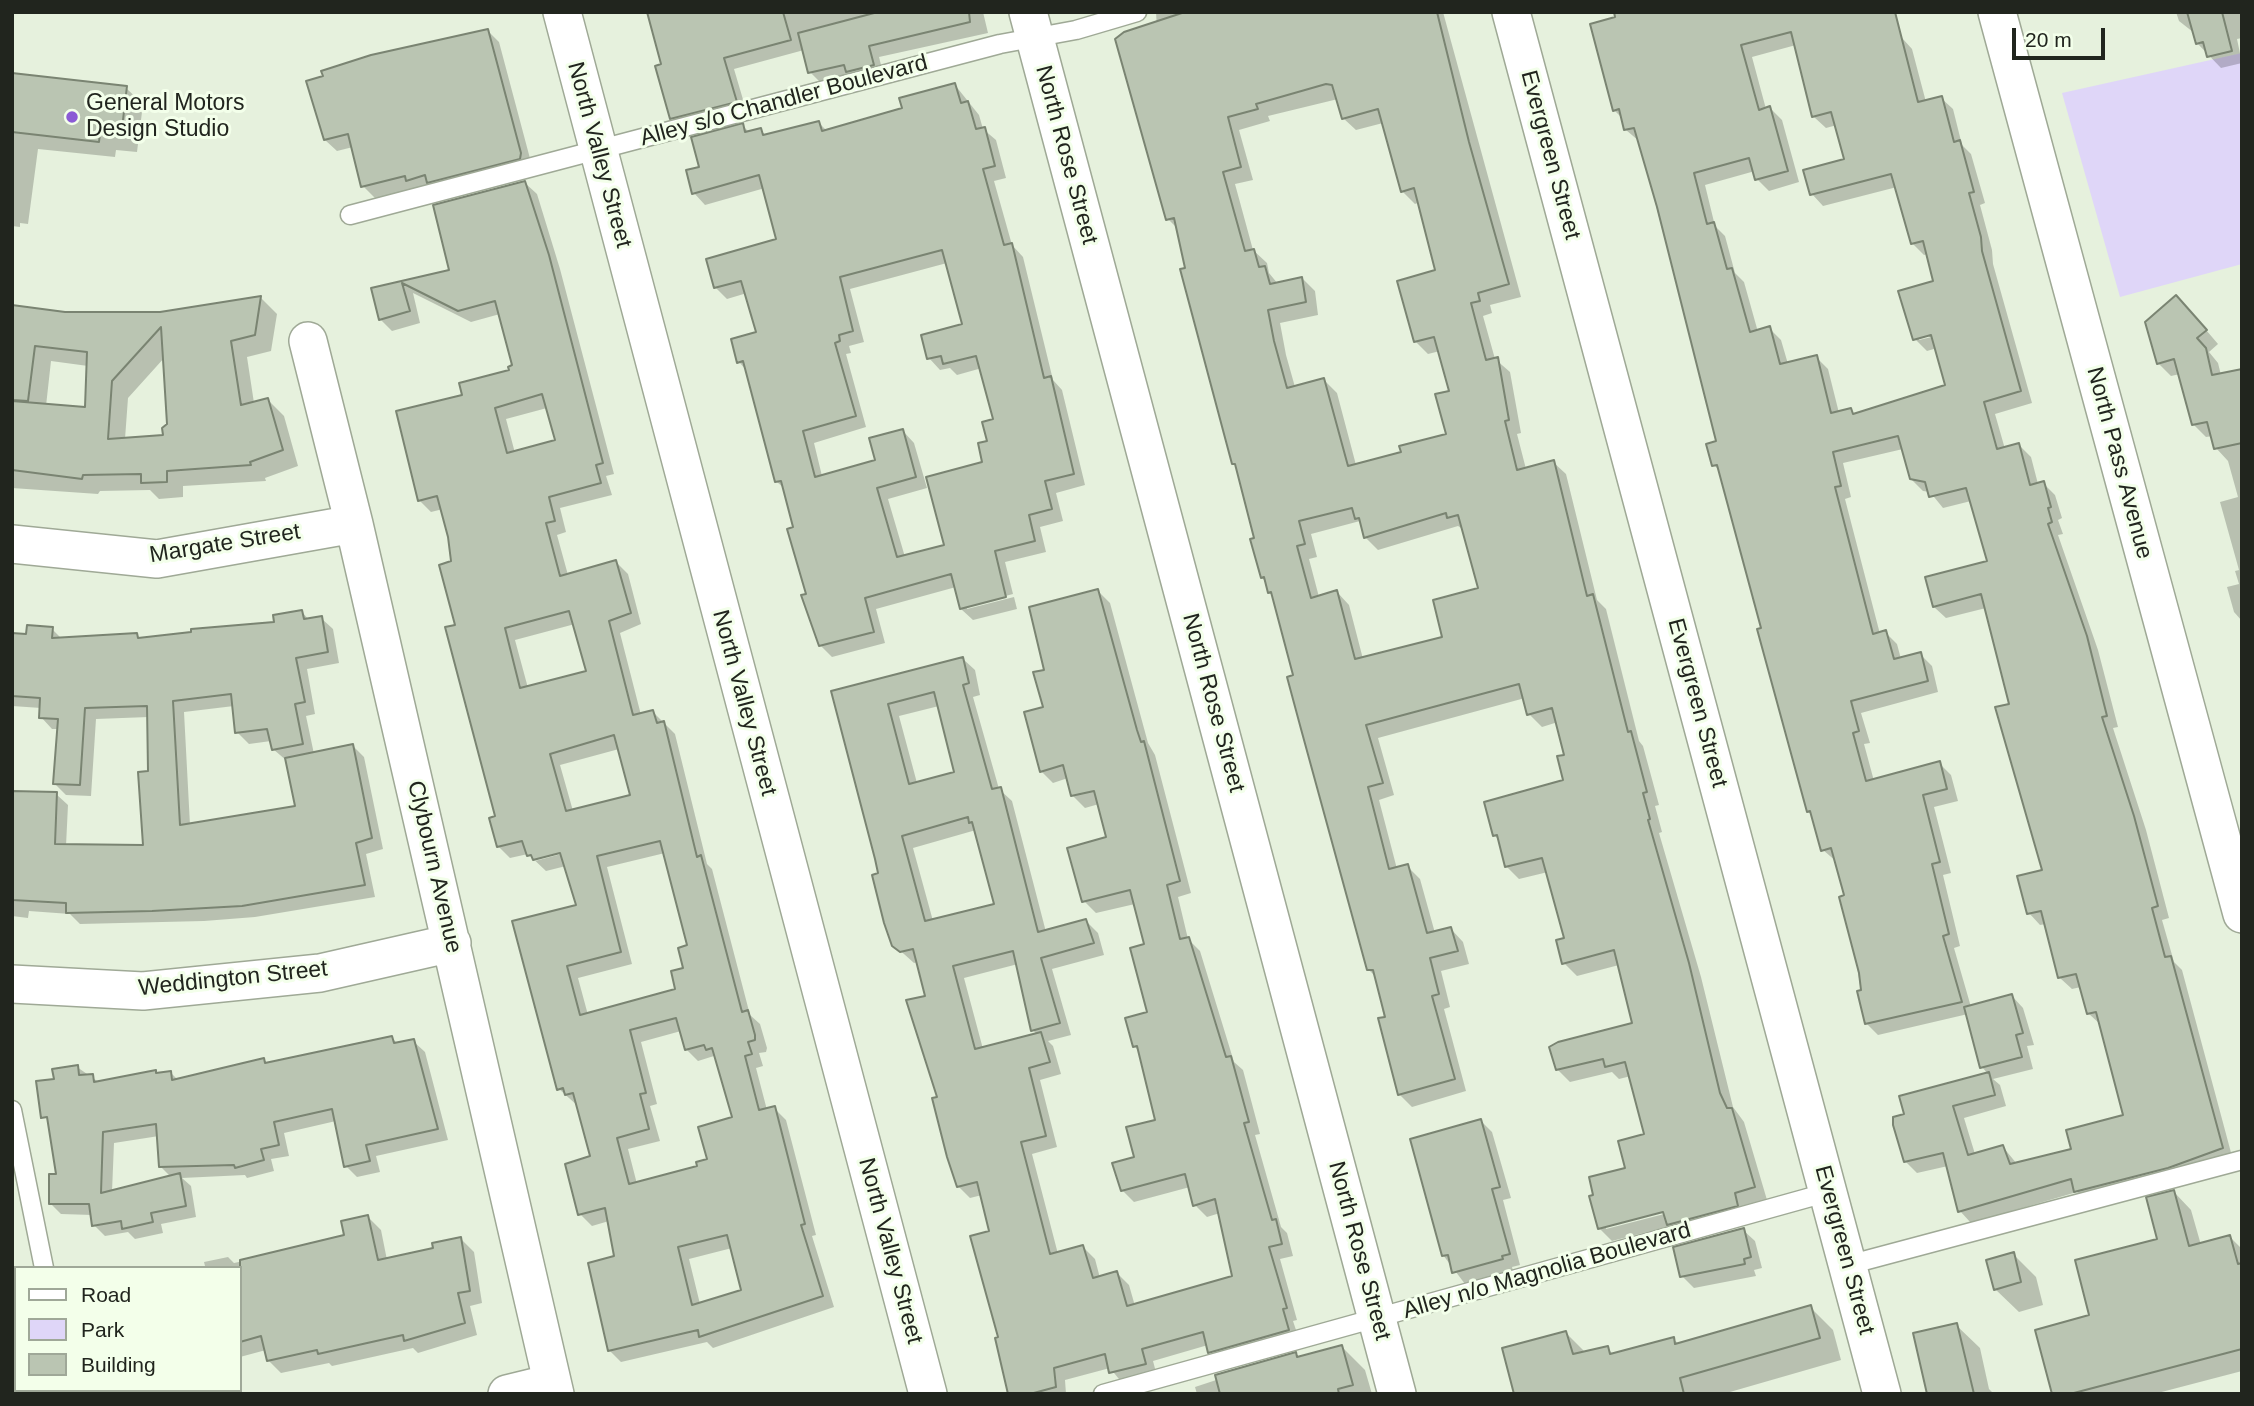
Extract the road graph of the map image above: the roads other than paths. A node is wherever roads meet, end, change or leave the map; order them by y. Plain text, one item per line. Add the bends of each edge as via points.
1 (562, 12) edge
2 (1137, 12) edge
3 (1511, 12) edge
4 (1997, 12) edge
5 (1031, 25) edge
6 (598, 151) junction
7 (350, 215) dead end
8 (309, 341) dead end
9 (354, 524) junction
10 (12, 544) edge
11 (2242, 914) edge
12 (452, 943) junction
13 (12, 984) edge
14 (12, 1110) edge
15 (2242, 1160) edge
16 (1829, 1192) junction
17 (1848, 1265) junction
18 (44, 1266) edge
19 (1377, 1318) junction
20 (553, 1388) edge
21 (507, 1394) edge
22 (928, 1394) edge
23 (1103, 1394) edge
24 (1397, 1394) edge
25 (1882, 1394) edge

1 - 6 street, North Valley Street
2 - 5 lane, Alley s/o Chandler Boulevard via 1076,30
3 - 16 street, Evergreen Street
4 - 11 street, North Pass Avenue
5 - 6 lane, Alley s/o Chandler Boulevard via 1000,44
5 - 19 street, North Rose Street
6 - 7 lane, Alley s/o Chandler Boulevard
6 - 22 street, North Valley Street
8 - 9 street, Clybourn Avenue
9 - 10 street, Margate Street via 157,559
9 - 12 street, Clybourn Avenue
12 - 13 street, Weddington Street via 320,973 143,991
12 - 20 street, Clybourn Avenue
14 - 18 lane
15 - 17 lane
16 - 17 street, Evergreen Street
16 - 19 lane, Alley n/o Magnolia Boulevard
17 - 25 street, Evergreen Street
19 - 23 lane, Alley n/o Magnolia Boulevard
19 - 24 street, North Rose Street
20 - 21 street

